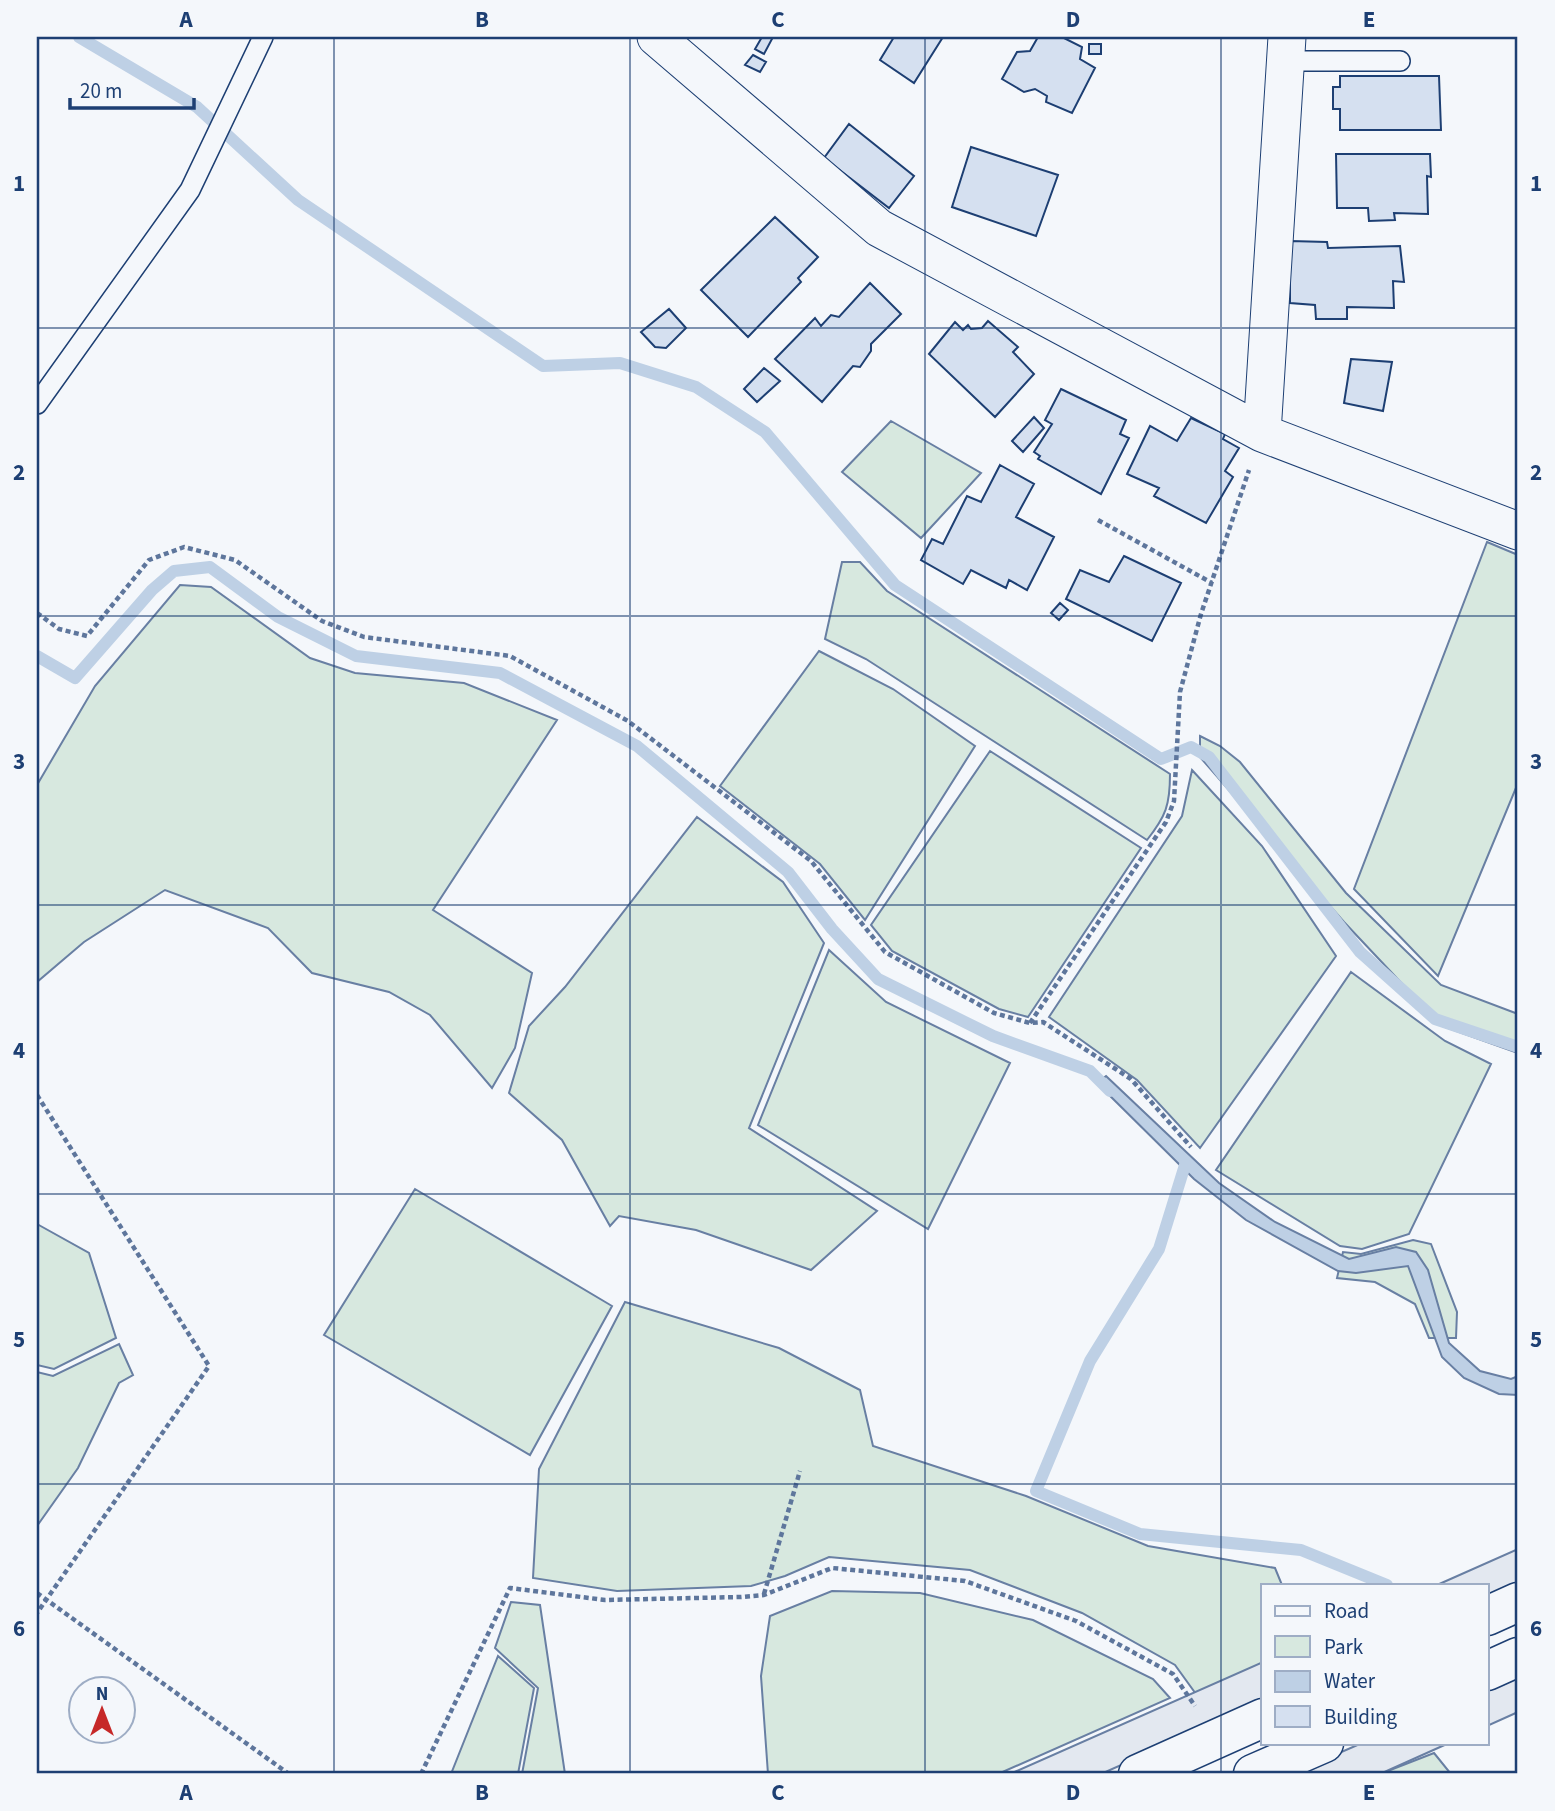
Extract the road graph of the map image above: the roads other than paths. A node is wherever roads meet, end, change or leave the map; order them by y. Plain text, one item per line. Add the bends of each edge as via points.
1 (263, 37) edge
2 (656, 37) edge
3 (1285, 49) edge
4 (1400, 61) dead end
5 (37, 404) edge
6 (1262, 433) junction
7 (1518, 531) edge
8 (1518, 1602) edge
9 (1488, 1616) edge
10 (1518, 1657) edge
11 (1488, 1671) edge
12 (1261, 1719) edge
13 (1322, 1744) edge
14 (1138, 1774) edge
15 (1253, 1774) edge

1 - 5 lane via 190,190
2 - 6 street via 879,228
3 - 4 lane
3 - 6 street
6 - 7 street
8 - 9 highway
10 - 11 highway
12 - 14 highway
13 - 15 highway

